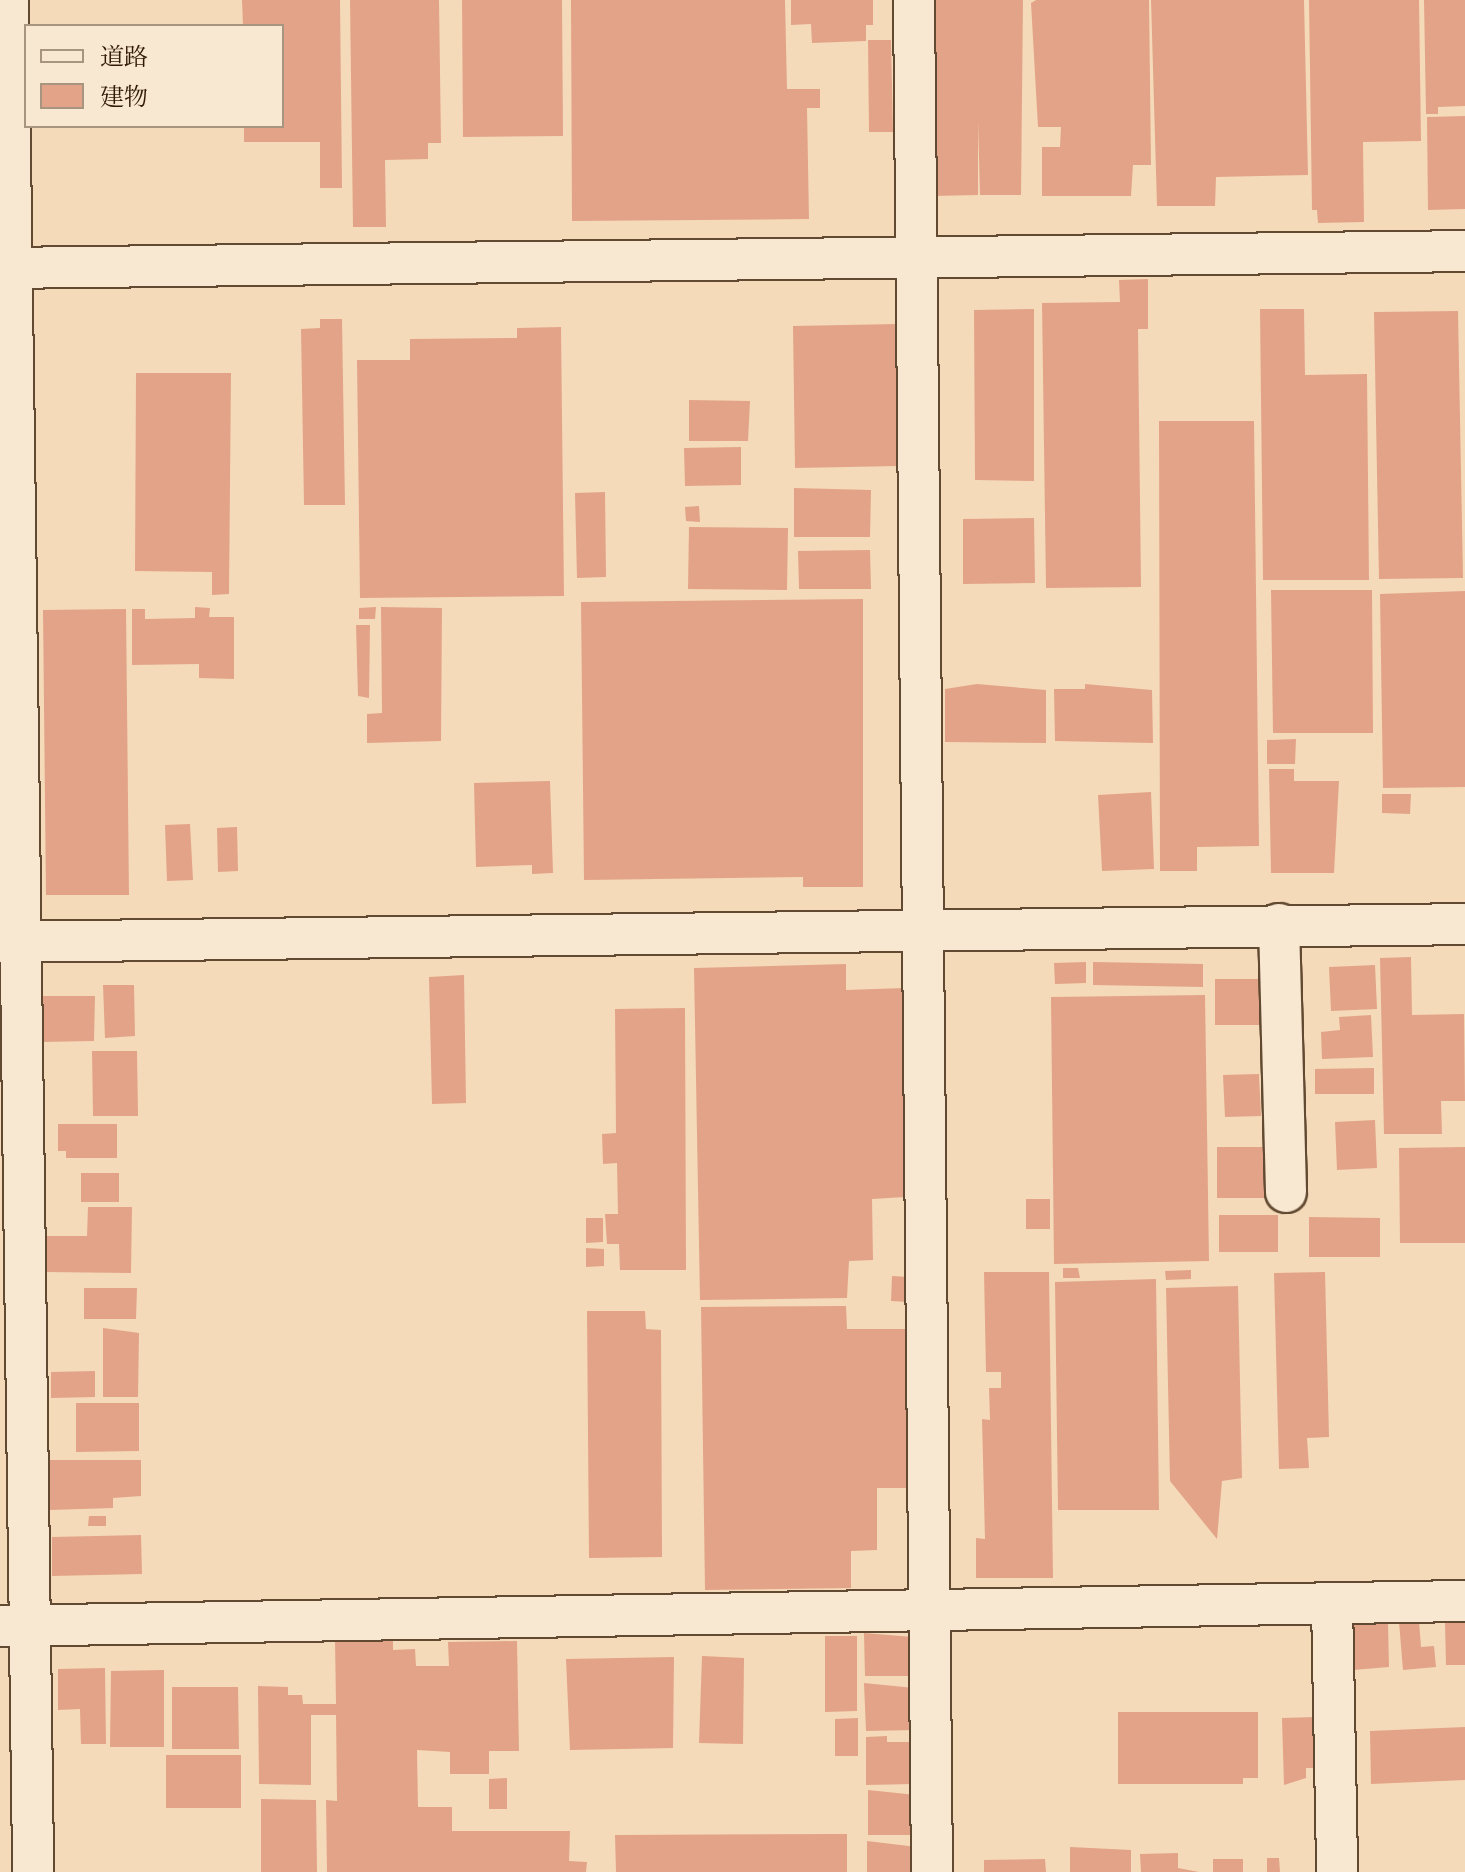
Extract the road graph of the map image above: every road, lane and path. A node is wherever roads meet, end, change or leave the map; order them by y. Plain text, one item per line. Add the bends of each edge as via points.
1 (8, 0) edge
2 (914, 0) edge
3 (1465, 251) edge
4 (918, 257) junction
5 (6, 268) edge
6 (1279, 924) junction
7 (1465, 924) edge
8 (920, 930) junction
9 (9, 942) edge
10 (1286, 1192) dead end
11 (1465, 1601) edge
12 (1332, 1603) junction
13 (927, 1607) junction
14 (14, 1625) edge
15 (33, 1872) edge
16 (932, 1872) edge
17 (1337, 1872) edge

1 - 5 street
2 - 4 street
3 - 4 street
4 - 5 street
4 - 8 street
5 - 9 street
6 - 7 street
6 - 8 street
6 - 10 street
8 - 9 street
8 - 13 street
9 - 14 street
11 - 12 street
12 - 13 street
12 - 17 street
13 - 14 street
13 - 16 street
14 - 15 street

